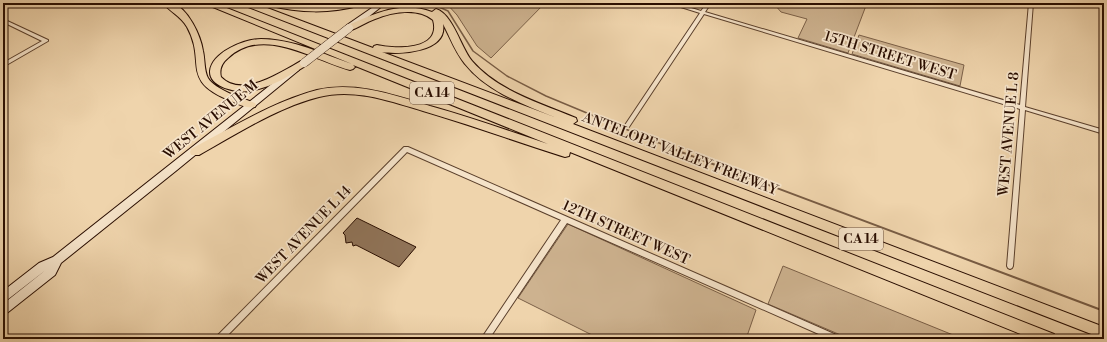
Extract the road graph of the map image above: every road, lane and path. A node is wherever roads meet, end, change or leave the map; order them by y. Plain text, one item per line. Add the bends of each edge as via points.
1 (167, 3) edge
2 (207, 3) edge
3 (246, 3) edge
4 (270, 3) edge
5 (359, 3) edge
6 (382, 3) edge
7 (413, 3) edge
8 (670, 3) edge
9 (709, 3) edge
10 (1031, 3) edge
11 (702, 12) junction
12 (270, 13) junction
13 (3, 20) edge
14 (349, 28) junction
15 (304, 63) junction
16 (3, 65) edge
17 (456, 102) junction
18 (251, 106) junction
19 (1024, 108) junction
20 (627, 126) dead end
21 (1104, 132) edge
22 (618, 146) junction
23 (406, 149) joint
24 (195, 152) junction
25 (658, 183) junction
26 (565, 220) junction
27 (57, 260) junction
28 (1010, 266) dead end
29 (3, 297) edge
30 (3, 310) edge
31 (1104, 333) edge
32 (219, 339) edge
33 (485, 339) edge
34 (838, 339) edge
35 (1049, 339) edge

1 - 18 highway via 186,19 196,35 201,74 206,82
2 - 17 highway, CA 14
3 - 12 highway, ANTELOPE VALLEY FREEWAY / CA 14
4 - 5 highway via 290,8 321,10
6 - 14 main road, WEST AVENUE M
7 - 22 highway via 442,16 469,64 490,81 600,134
8 - 11 street, 15TH STREET WEST
9 - 11 street
10 - 19 street, WEST AVENUE L 8
11 - 19 street, 15TH STREET WEST
11 - 20 street
12 - 14 highway via 392,51 412,50 423,46 435,37 439,28 437,20 429,13 408,9 380,13
12 - 22 highway, ANTELOPE VALLEY FREEWAY / CA 14
13 - 16 street via 46,41
14 - 15 main road, WEST AVENUE M, bridge
15 - 17 highway via 270,82 245,88 223,84 214,71 219,61 233,50 248,44 276,43
15 - 18 main road, WEST AVENUE M
17 - 25 highway, CA 14
18 - 24 main road, WEST AVENUE M
19 - 21 street, 15TH STREET WEST
19 - 28 street, WEST AVENUE L 8
22 - 31 highway, ANTELOPE VALLEY FREEWAY / CA 14
23 - 26 street, 12TH STREET WEST
23 - 32 street, WEST AVENUE L 14
24 - 25 highway via 263,114 294,100 319,93 356,91 381,95 446,114
24 - 27 main road, WEST AVENUE M
25 - 35 highway, CA 14
26 - 33 street
26 - 34 street, 12TH STREET WEST
27 - 29 main road, WEST AVENUE M via 43,266
27 - 30 main road, WEST AVENUE M via 51,272

